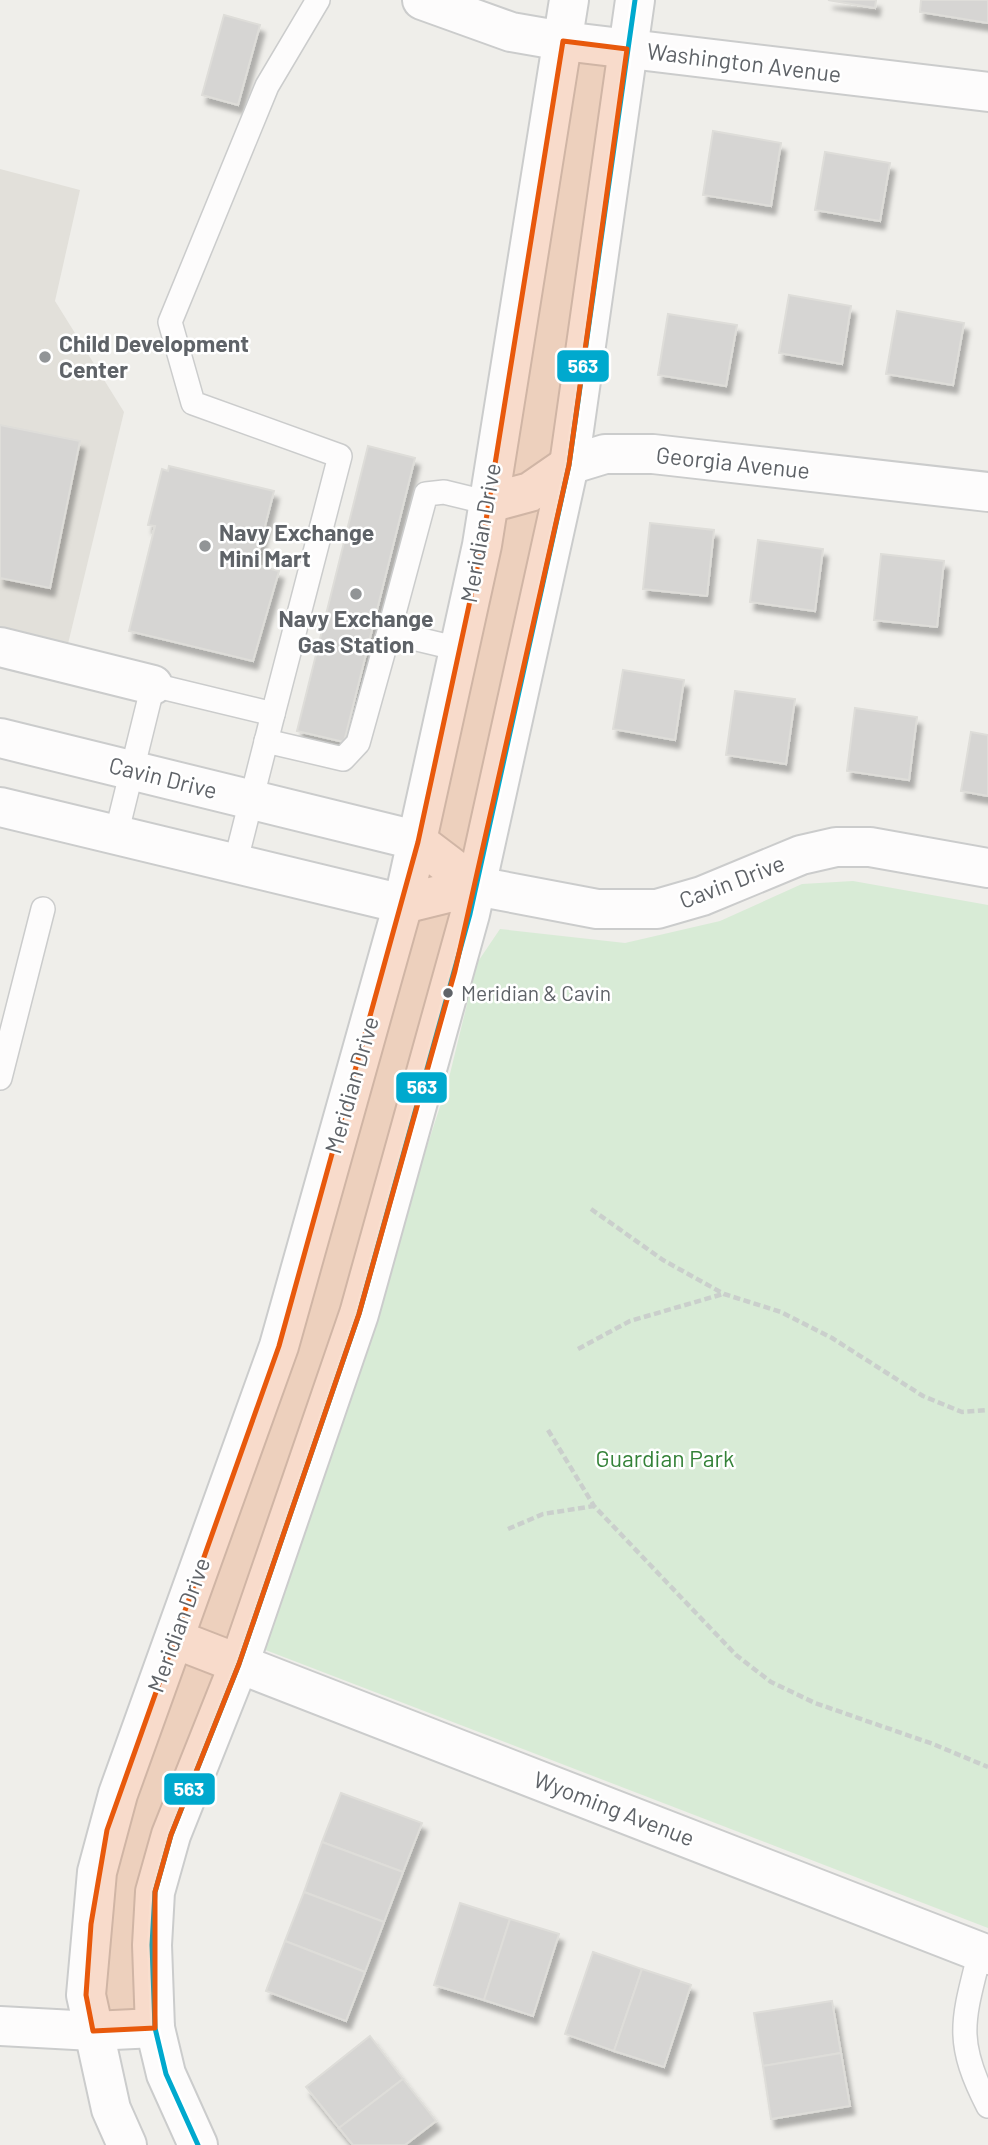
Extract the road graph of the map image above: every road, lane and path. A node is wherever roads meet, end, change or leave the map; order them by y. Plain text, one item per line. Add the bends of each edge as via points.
1 (318, 0) edge
2 (422, 0) edge
3 (569, 0) edge
4 (635, 0) edge
5 (563, 41) junction
6 (627, 49) junction
7 (988, 92) edge
8 (569, 465) junction
9 (988, 492) edge
10 (489, 503) junction
11 (387, 639) junction
12 (0, 647) edge
13 (459, 649) junction
14 (153, 685) junction
15 (273, 714) junction
16 (0, 738) edge
17 (266, 741) junction
18 (132, 770) junction
19 (252, 800) junction
20 (0, 807) edge
21 (116, 835) junction
22 (418, 842) junction
23 (236, 864) junction
24 (988, 869) edge
25 (476, 886) junction
26 (403, 904) junction
27 (43, 909) dead end
28 (0, 1078) edge
29 (591, 1209) dead end
30 (724, 1294) junction
31 (578, 1349) dead end
32 (988, 1410) edge
33 (548, 1430) dead end
34 (594, 1506) junction
35 (508, 1529) dead end
36 (174, 1639) junction
37 (239, 1664) junction
38 (988, 1767) edge
39 (984, 1953) edge
40 (0, 2026) edge
41 (155, 2028) junction
42 (93, 2031) junction
43 (988, 2106) edge
44 (127, 2145) edge
45 (198, 2145) edge

1 - 15 lane via 267,86 170,322 193,403 340,456
2 - 5 street, Washington Avenue via 511,32
3 - 5 street, Meridian Drive
4 - 6 street
5 - 6 street, Washington Avenue
5 - 10 street, Meridian Drive
6 - 7 street, Washington Avenue
6 - 8 street
8 - 9 street, Georgia Avenue via 605,454 653,454
8 - 10 street, Georgia Avenue via 530,492
8 - 25 street
10 - 11 lane via 444,492 426,494
10 - 13 street, Meridian Drive
11 - 13 lane via 413,638
11 - 17 lane via 358,743 343,759
12 - 14 street
13 - 22 street, Meridian Drive
14 - 15 lane
14 - 18 lane
15 - 17 lane
16 - 18 street, Cavin Drive
17 - 19 lane
18 - 19 street, Cavin Drive
18 - 21 lane
19 - 22 street, Cavin Drive
19 - 23 lane
20 - 21 street, Cavin Drive
21 - 23 street, Cavin Drive
22 - 25 street, Cavin Drive
22 - 26 street, Meridian Drive
23 - 26 street, Cavin Drive
24 - 25 street, Cavin Drive via 870,847 836,847 801,855 702,896 657,909 597,909
25 - 26 street, Cavin Drive
25 - 37 street via 359,1314
26 - 36 street, Meridian Drive via 279,1346
27 - 28 lane
29 - 30 path via 663,1260
30 - 31 path via 630,1321
30 - 32 path via 781,1312 832,1338 923,1396 962,1412
33 - 34 path
34 - 35 path via 543,1514
34 - 38 path via 736,1655 771,1682 814,1703
36 - 37 street, Wyoming Avenue
36 - 42 street, Meridian Drive via 118,1794 96,1872 86,1995
37 - 39 street, Wyoming Avenue
37 - 41 street via 171,1835 155,1892
39 - 43 lane via 963,2021 969,2069
40 - 42 street
41 - 42 street
41 - 45 street via 166,2074
42 - 44 street, Meridian Drive via 111,2109

